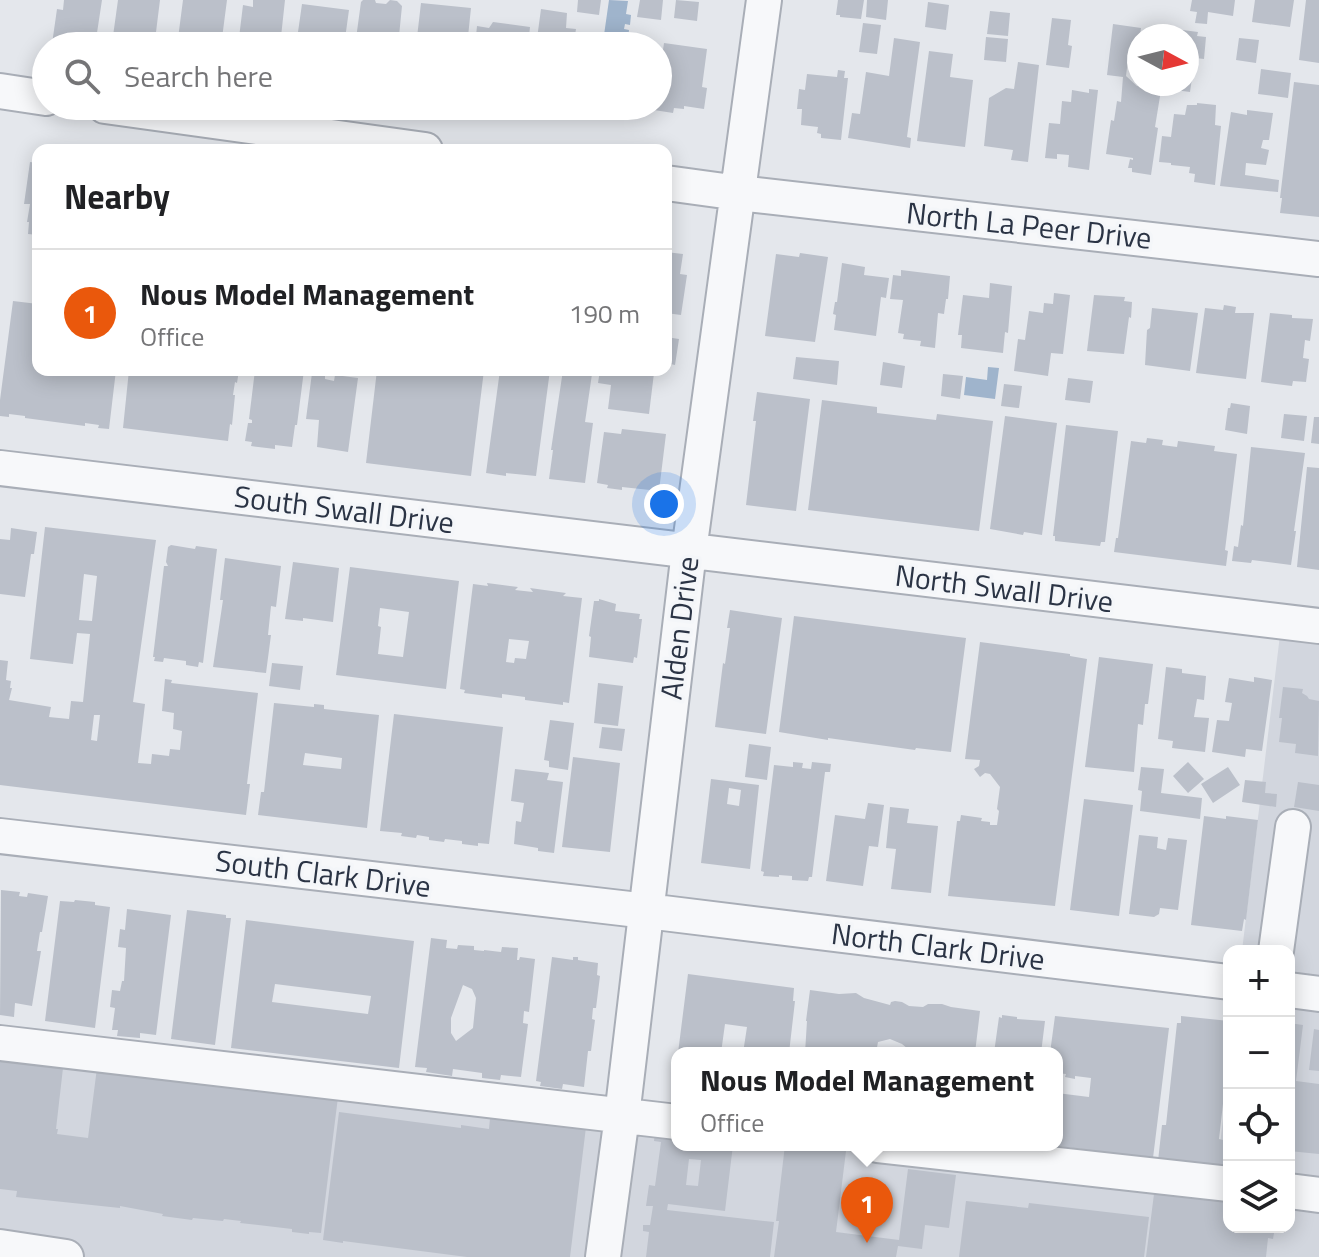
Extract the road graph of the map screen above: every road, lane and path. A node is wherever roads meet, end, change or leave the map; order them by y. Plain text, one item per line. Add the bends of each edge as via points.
1 (764, 0) edge
2 (0, 91) edge
3 (32, 96) edge
4 (207, 120) edge
5 (381, 144) edge
6 (672, 184) edge
7 (739, 193) junction
8 (1319, 259) edge
9 (0, 468) edge
10 (689, 551) junction
11 (1319, 626) edge
12 (1293, 827) dead end
13 (0, 836) edge
14 (647, 911) junction
15 (1277, 945) edge
16 (1223, 981) edge
17 (1295, 991) edge
18 (1319, 994) edge
19 (0, 1043) edge
20 (622, 1116) junction
21 (671, 1121) edge
22 (932, 1151) edge
23 (1223, 1183) edge
24 (1295, 1192) edge
25 (1319, 1195) edge
26 (0, 1247) edge
27 (66, 1257) edge
28 (603, 1257) edge

1 - 7 street, Alden Drive
2 - 3 street
4 - 5 street
6 - 7 street, North La Peer Drive
7 - 8 street, North La Peer Drive
7 - 10 street, Alden Drive
9 - 10 street, South Swall Drive
10 - 11 street, North Swall Drive
10 - 14 street, Alden Drive
12 - 15 street
13 - 14 street, South Clark Drive
14 - 16 street, North Clark Drive
14 - 20 street, Alden Drive
17 - 18 street
19 - 20 street
20 - 21 street
20 - 28 street, Alden Drive
22 - 23 street
24 - 25 street
26 - 27 street

